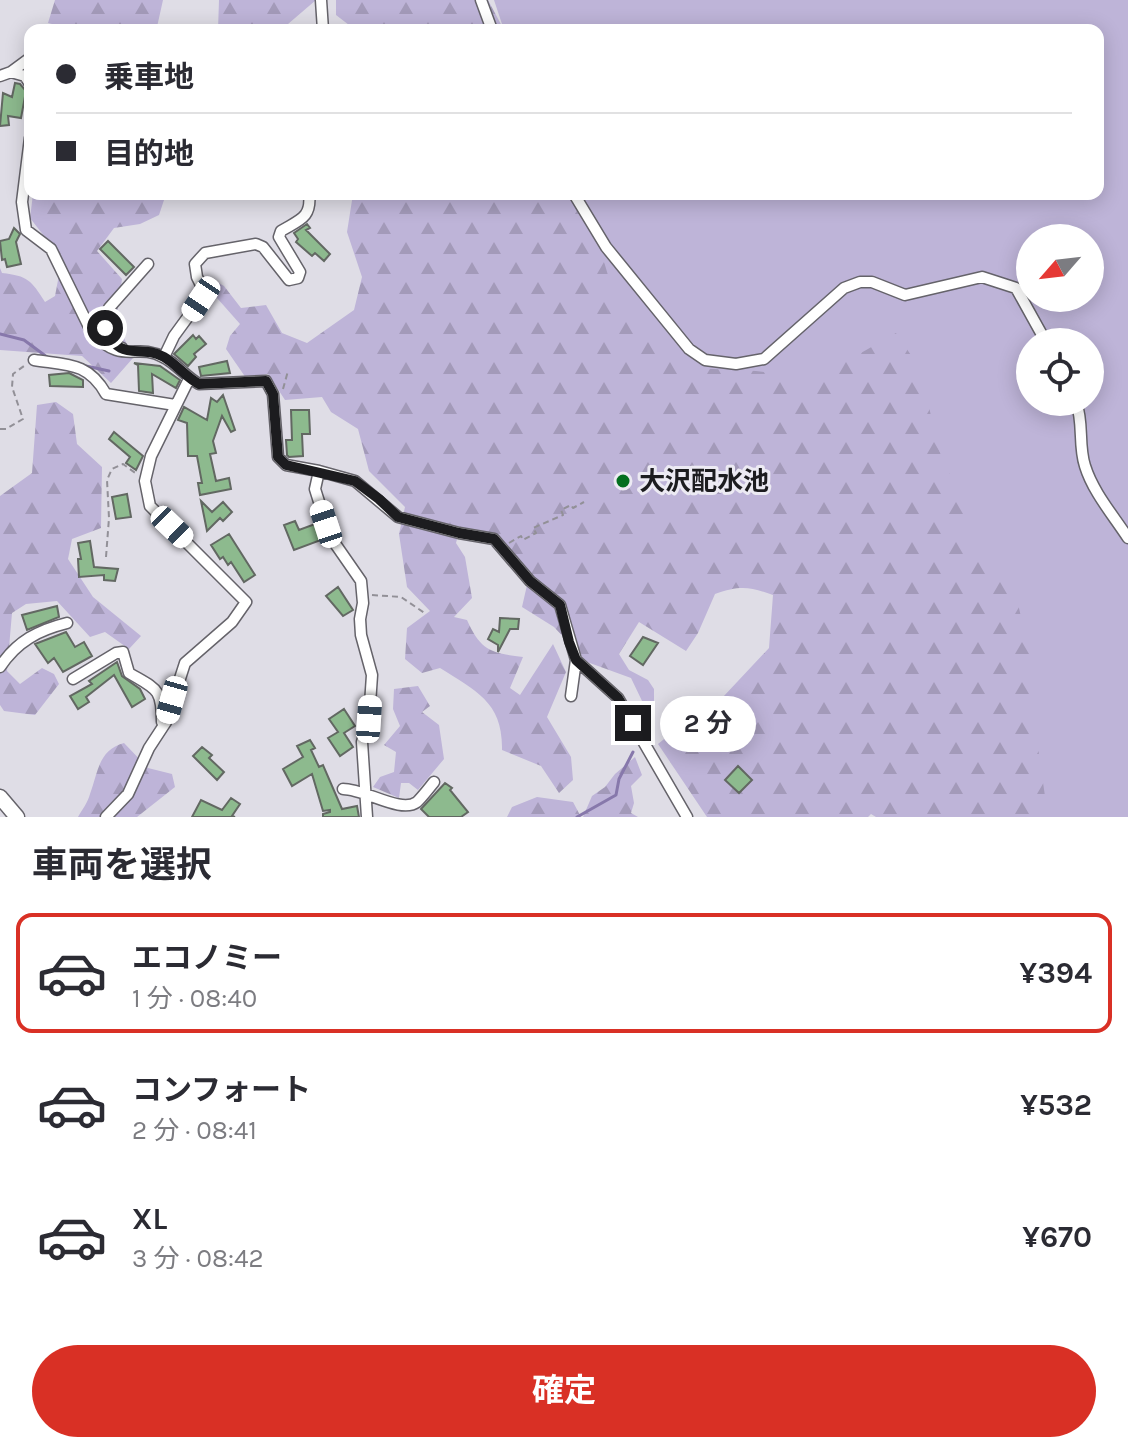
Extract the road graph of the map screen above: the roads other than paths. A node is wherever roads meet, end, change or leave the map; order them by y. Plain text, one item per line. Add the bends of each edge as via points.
1 (321, 0) edge
2 (481, 0) edge
3 (323, 24) edge
4 (490, 24) edge
5 (24, 62) edge
6 (11, 72) junction
7 (0, 76) edge
8 (24, 76) edge
9 (24, 186) edge
10 (309, 200) edge
11 (578, 200) edge
12 (148, 264) dead end
13 (1038, 328) edge
14 (135, 353) junction
15 (164, 357) junction
16 (34, 360) road end
17 (189, 379) junction
18 (175, 405) junction
19 (1080, 416) edge
20 (319, 471) junction
21 (1128, 538) edge
22 (67, 623) dead end
23 (576, 660) junction
24 (0, 667) edge
25 (73, 679) dead end
26 (571, 696) dead end
27 (162, 728) junction
28 (434, 782) dead end
29 (343, 789) dead end
30 (366, 792) junction
31 (0, 797) edge
32 (17, 817) edge
33 (106, 817) edge
34 (367, 817) edge
35 (687, 817) edge

1 - 3 street
2 - 4 street
5 - 6 street
6 - 7 street
6 - 8 street
9 - 14 street via 26,230 51,249 92,333 118,353
10 - 15 street via 308,214 279,237 300,272 298,278 289,280 256,244 205,253 195,264 201,299
11 - 13 street via 606,247 689,349 705,360 736,364 764,359 844,288 860,282 905,295 982,277 1016,288
12 - 14 street via 109,308 105,328 116,346
14 - 15 street
15 - 17 street
16 - 18 street via 83,367 106,394
17 - 18 street
17 - 20 street via 199,384 266,381 273,394 278,457 286,465
18 - 27 street via 151,456 145,481 150,506 246,602 232,622 185,663
19 - 21 street via 1084,464
20 - 23 street via 355,481 398,517 494,539 530,581 560,605
20 - 30 street via 315,489 326,524 361,581 361,635 372,675 362,742
22 - 24 street via 28,637
23 - 26 street
23 - 35 street via 618,698
25 - 27 street via 123,652 129,673 155,688 162,700
27 - 33 street via 128,794
28 - 30 street via 408,806
29 - 30 street
30 - 34 street
31 - 32 main road

